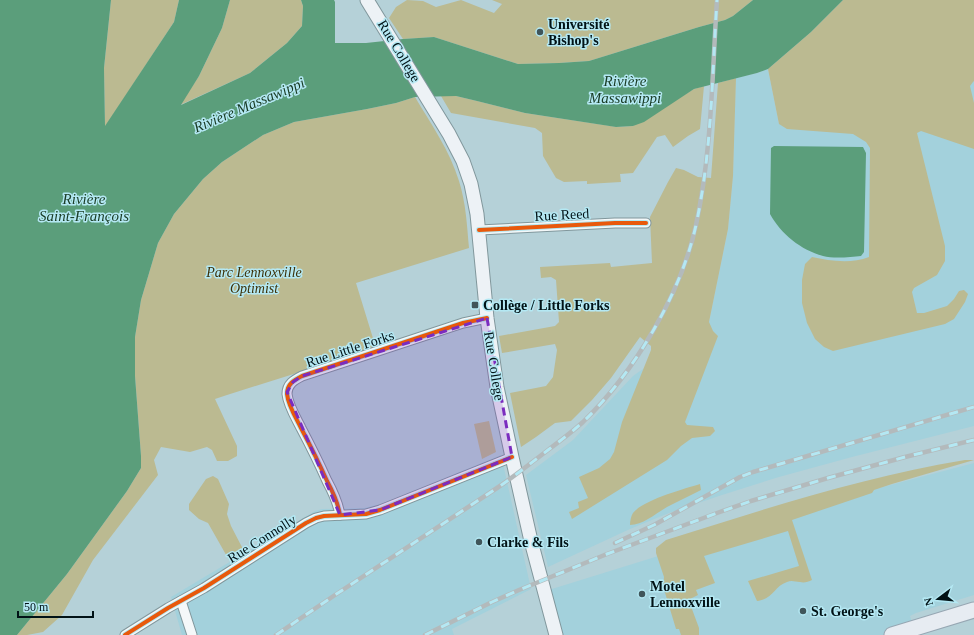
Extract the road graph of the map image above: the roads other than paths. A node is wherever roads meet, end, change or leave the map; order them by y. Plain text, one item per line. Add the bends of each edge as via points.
1 (367, 0) edge
2 (646, 223) dead end
3 (479, 230) junction
4 (487, 318) junction
5 (512, 457) junction
6 (340, 516) junction
7 (181, 601) junction
8 (974, 610) edge
9 (923, 630) edge
10 (124, 635) edge
11 (192, 635) edge
12 (556, 635) edge
13 (892, 635) edge

1 - 3 main road, Rue College via 463,161 471,184
2 - 3 street, Rue Reed
3 - 4 main road, Rue College
4 - 5 main road, Rue College via 497,387
4 - 6 street, Rue Little Forks via 463,323 302,376 289,386 287,392 290,405 335,497
5 - 6 street, Rue Connolly via 380,510
5 - 12 main road, Rue College
6 - 7 street, Rue Connolly via 324,516 306,523
7 - 10 street, Rue Connolly
7 - 11 street
8 - 9 main road
9 - 13 main road

